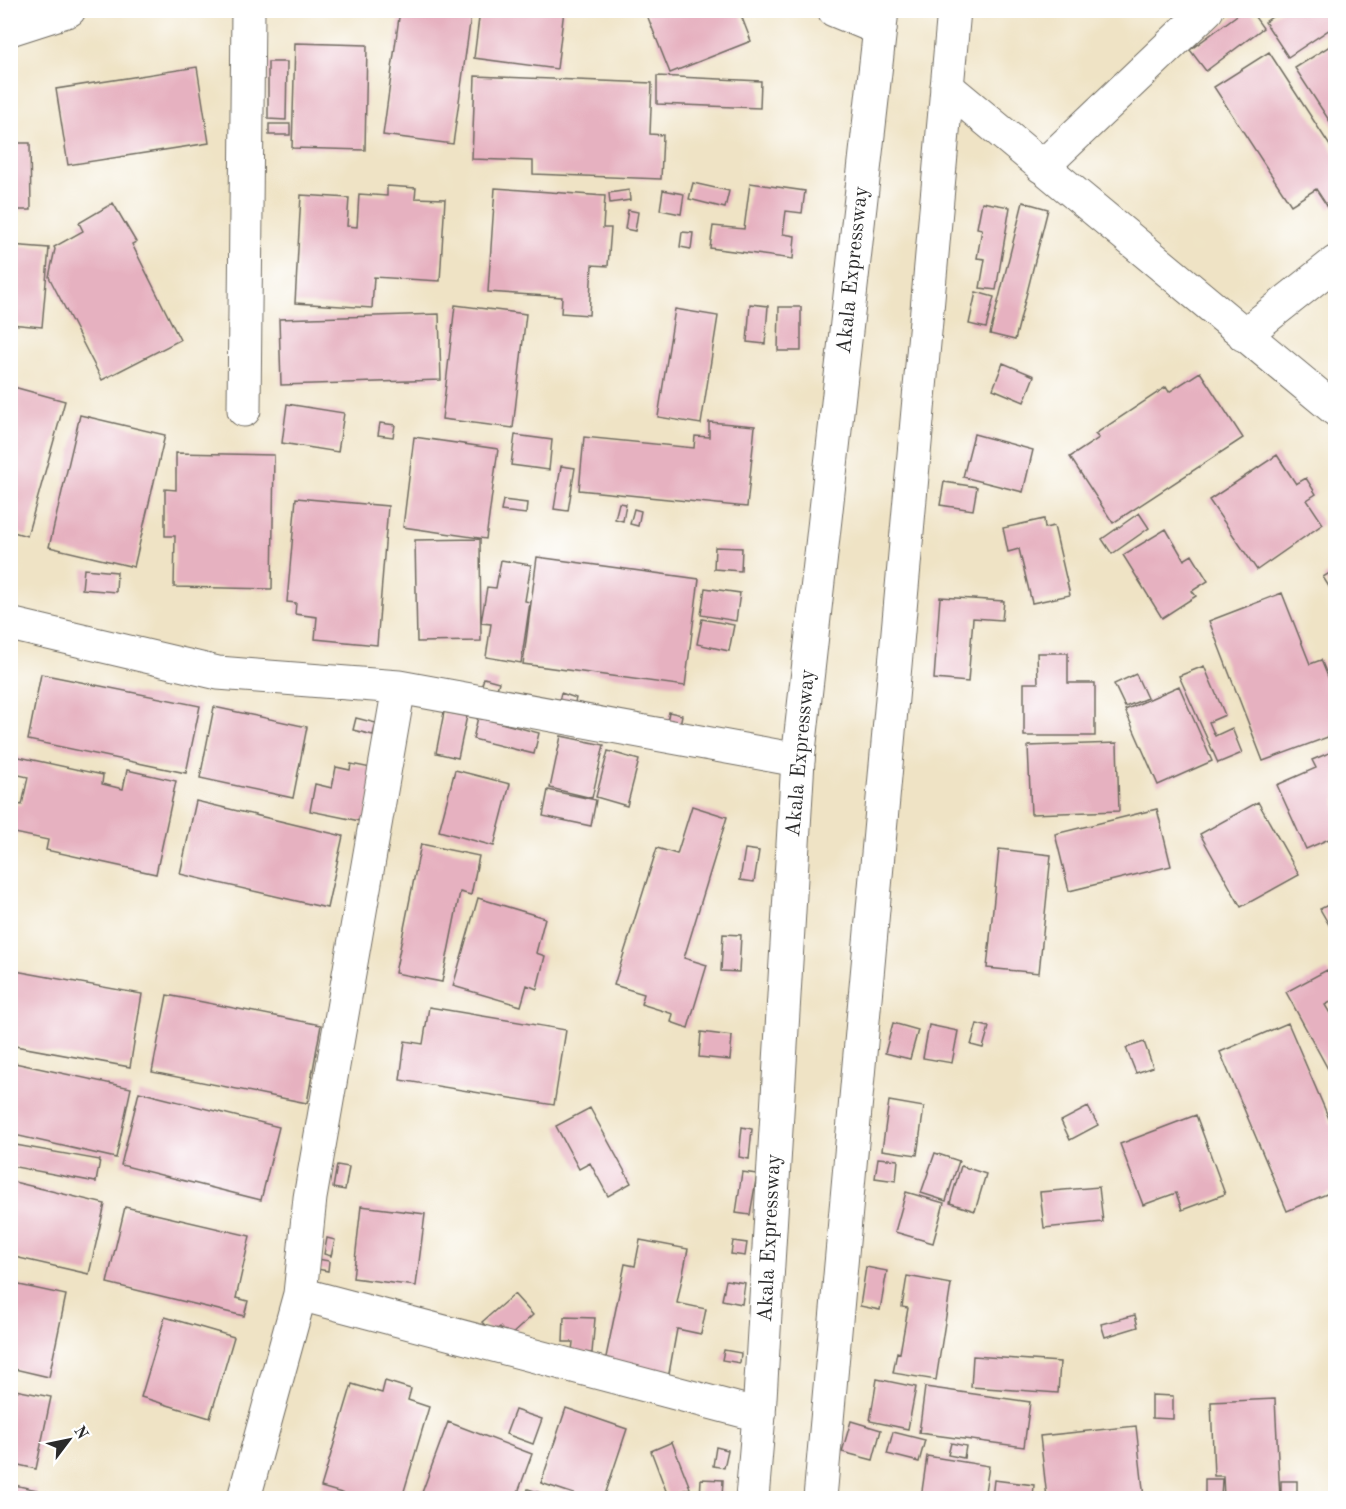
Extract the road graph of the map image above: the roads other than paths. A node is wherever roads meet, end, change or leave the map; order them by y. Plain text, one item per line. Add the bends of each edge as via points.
1 (69, 10) edge
2 (248, 10) edge
3 (834, 10) edge
4 (954, 10) edge
5 (1207, 10) edge
6 (881, 20) edge
7 (10, 29) edge
8 (946, 87) junction
9 (1042, 167) junction
10 (1335, 262) edge
11 (1244, 335) junction
12 (244, 410) dead end
13 (1335, 410) edge
14 (10, 624) edge
15 (399, 687) junction
16 (798, 760) junction
17 (300, 1294) junction
18 (759, 1415) junction
19 (244, 1498) edge
20 (752, 1498) edge
21 (820, 1498) edge

1 - 7 street
2 - 12 street
3 - 6 street
4 - 8 street
5 - 9 street
6 - 16 street, Akala Expressway
8 - 9 street
8 - 21 street
9 - 11 street
10 - 11 street
11 - 13 street
14 - 15 street via 218,673
15 - 16 street
15 - 17 street via 310,1198
16 - 18 street, Akala Expressway
17 - 18 street
17 - 19 street
18 - 20 street, Akala Expressway

